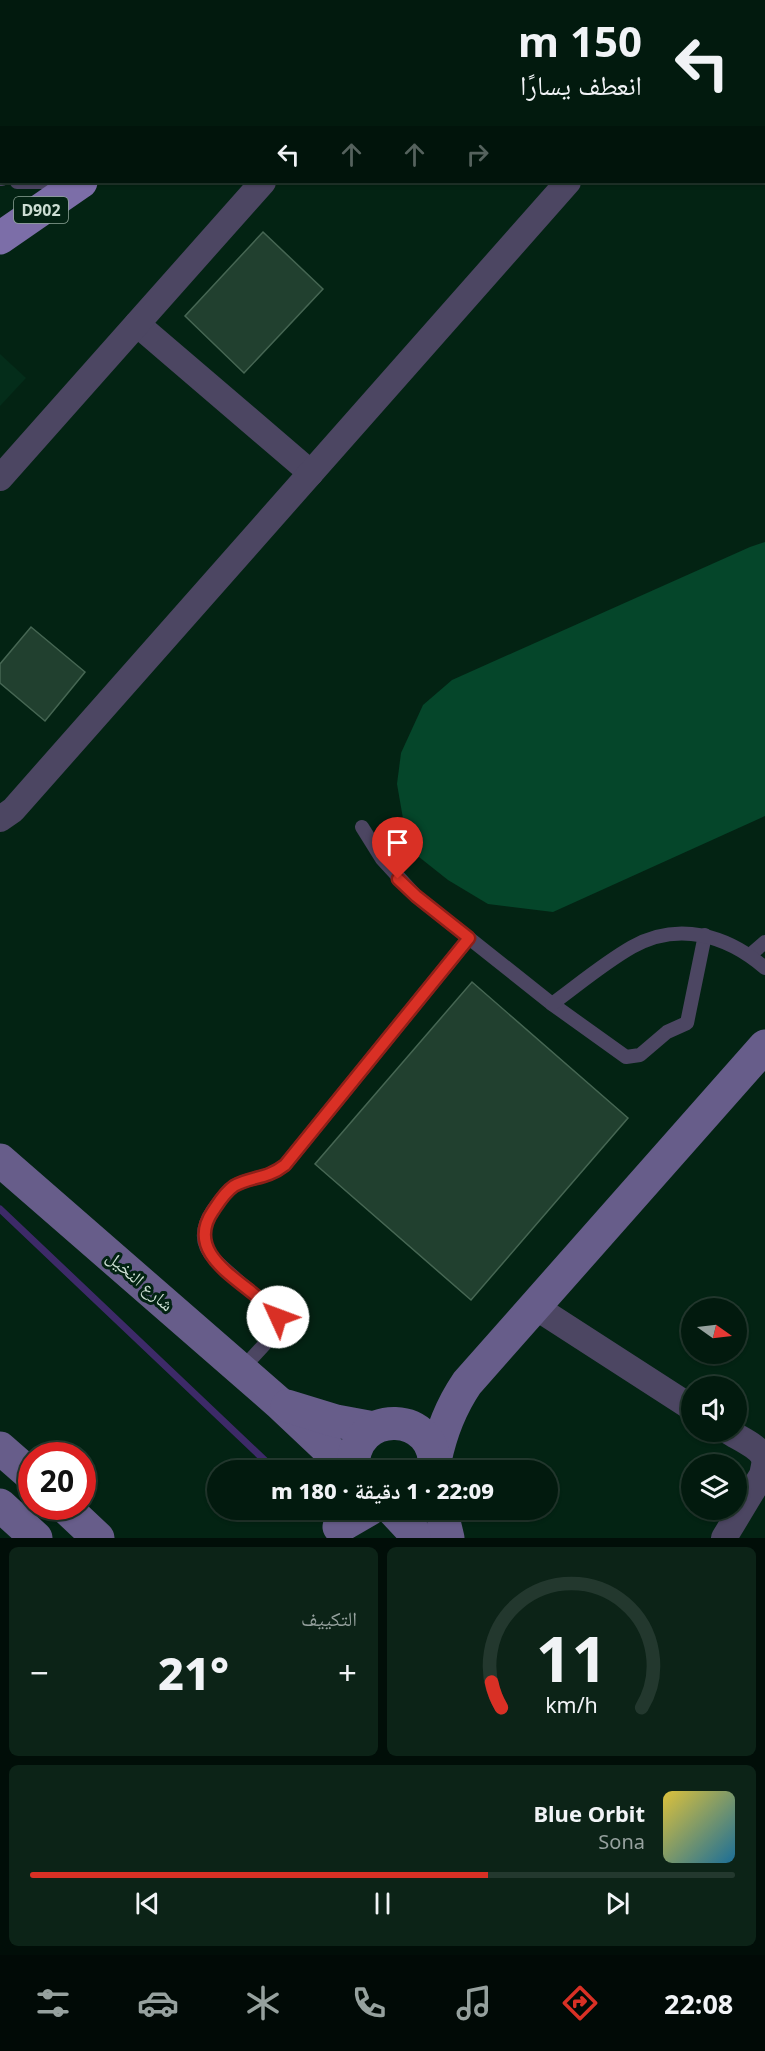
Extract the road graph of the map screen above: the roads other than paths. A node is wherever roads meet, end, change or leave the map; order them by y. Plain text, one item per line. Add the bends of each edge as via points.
1 (80, 183) edge
2 (262, 183) edge
3 (567, 183) edge
4 (0, 238) edge
5 (136, 324) junction
6 (311, 473) junction
7 (0, 478) edge
8 (0, 819) edge
9 (362, 827) dead end
10 (705, 935) junction
11 (469, 938) junction
12 (765, 942) edge
13 (750, 955) junction
14 (765, 968) edge
15 (552, 1004) junction
16 (765, 1046) edge
17 (0, 1160) edge
18 (534, 1306) junction
19 (241, 1370) junction
20 (467, 1383) junction
21 (681, 1401) edge
22 (279, 1403) junction
23 (380, 1425) junction
24 (745, 1442) edge
25 (0, 1448) edge
26 (341, 1460) edge
27 (352, 1460) edge
28 (433, 1460) edge
29 (436, 1460) edge
30 (18, 1464) edge
31 (0, 1505) edge
32 (79, 1520) edge
33 (402, 1520) edge
34 (444, 1520) edge
35 (36, 1538) edge
36 (98, 1538) edge
37 (419, 1538) edge
38 (448, 1538) edge
39 (724, 1538) edge

1 - 4 main road, D902
2 - 5 street
3 - 6 street
5 - 6 street
5 - 7 street
6 - 8 street via 13,810
9 - 11 lane via 398,879
10 - 13 lane
10 - 15 lane via 649,939
10 - 15 lane via 687,1023 667,1032 640,1055 620,1053
11 - 15 lane
11 - 19 lane via 285,1165 268,1176 235,1186 207,1219 203,1239 209,1254 275,1312 279,1322 277,1330
12 - 13 lane
13 - 14 lane
16 - 18 street
17 - 19 street, شارع النخيل
18 - 20 street
18 - 21 street
19 - 22 street, شارع النخيل
20 - 23 street via 408,1417
20 - 29 street via 446,1420
22 - 23 street, شارع النخيل via 336,1421
22 - 26 street, شارع النخيل
23 - 27 street via 363,1436
23 - 28 street, شارع النخيل via 406,1425 424,1436
24 - 39 street via 764,1457 762,1475
25 - 30 street
31 - 35 street
32 - 36 street
33 - 37 street
34 - 38 street

